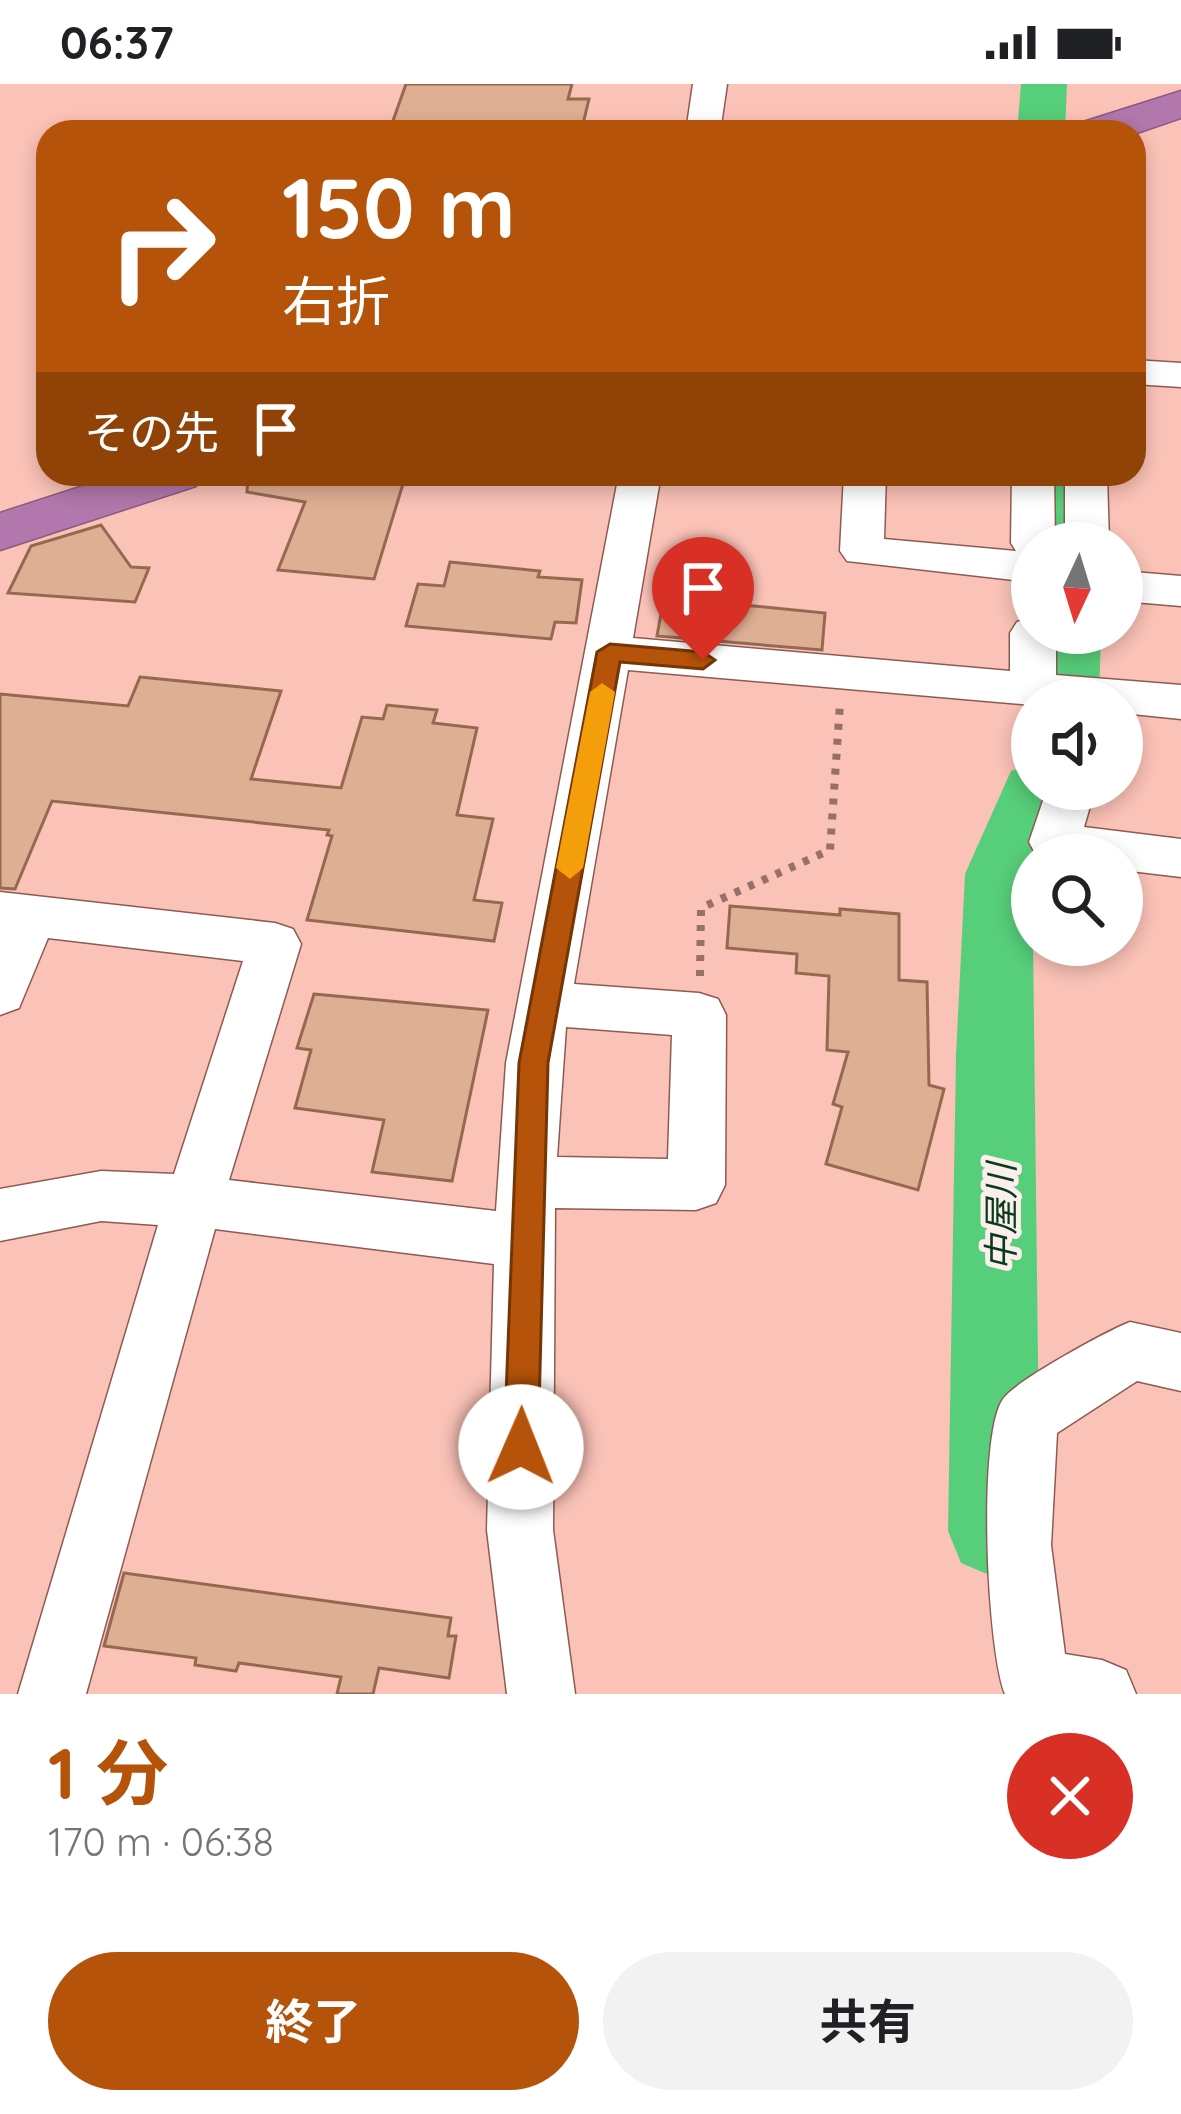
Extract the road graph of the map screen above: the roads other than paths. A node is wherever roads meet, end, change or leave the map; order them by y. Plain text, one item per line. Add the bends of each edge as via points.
1 (710, 84) edge
2 (1181, 104) edge
3 (705, 120) edge
4 (1132, 120) edge
5 (1181, 136) edge
6 (1146, 148) edge
7 (1146, 373) edge
8 (1181, 375) edge
9 (36, 483) edge
10 (140, 486) edge
11 (638, 486) edge
12 (865, 486) edge
13 (1033, 486) edge
14 (1086, 486) edge
15 (0, 495) edge
16 (1033, 522) edge
17 (1087, 522) edge
18 (0, 532) edge
19 (1011, 565) edge
20 (1143, 588) edge
21 (1181, 591) edge
22 (610, 652) junction
23 (1011, 688) edge
24 (1143, 699) edge
25 (1181, 702) edge
26 (1064, 810) edge
27 (1181, 858) edge
28 (15, 914) edge
29 (0, 993) edge
30 (544, 1004) junction
31 (527, 1182) junction
32 (194, 1201) junction
33 (0, 1215) edge
34 (524, 1241) junction
35 (1181, 1362) edge
36 (1033, 1689) edge
37 (52, 1694) edge
38 (541, 1694) edge
39 (1102, 1694) edge

1 - 3 street
2 - 4 highway
5 - 6 highway
7 - 8 street
9 - 15 highway
10 - 18 highway
11 - 22 street
12 - 19 street via 862,551
13 - 16 street
14 - 17 street
20 - 21 street
22 - 23 street
22 - 30 street
24 - 25 street
26 - 27 street via 1054,842
28 - 29 street
28 - 32 street via 275,944
30 - 31 street
30 - 31 street via 699,1015 696,1185
31 - 34 street
32 - 33 street via 101,1196
32 - 34 street
32 - 37 street
34 - 38 street via 520,1530
35 - 36 street via 1130,1352 1026,1417 1018,1545
36 - 39 street

